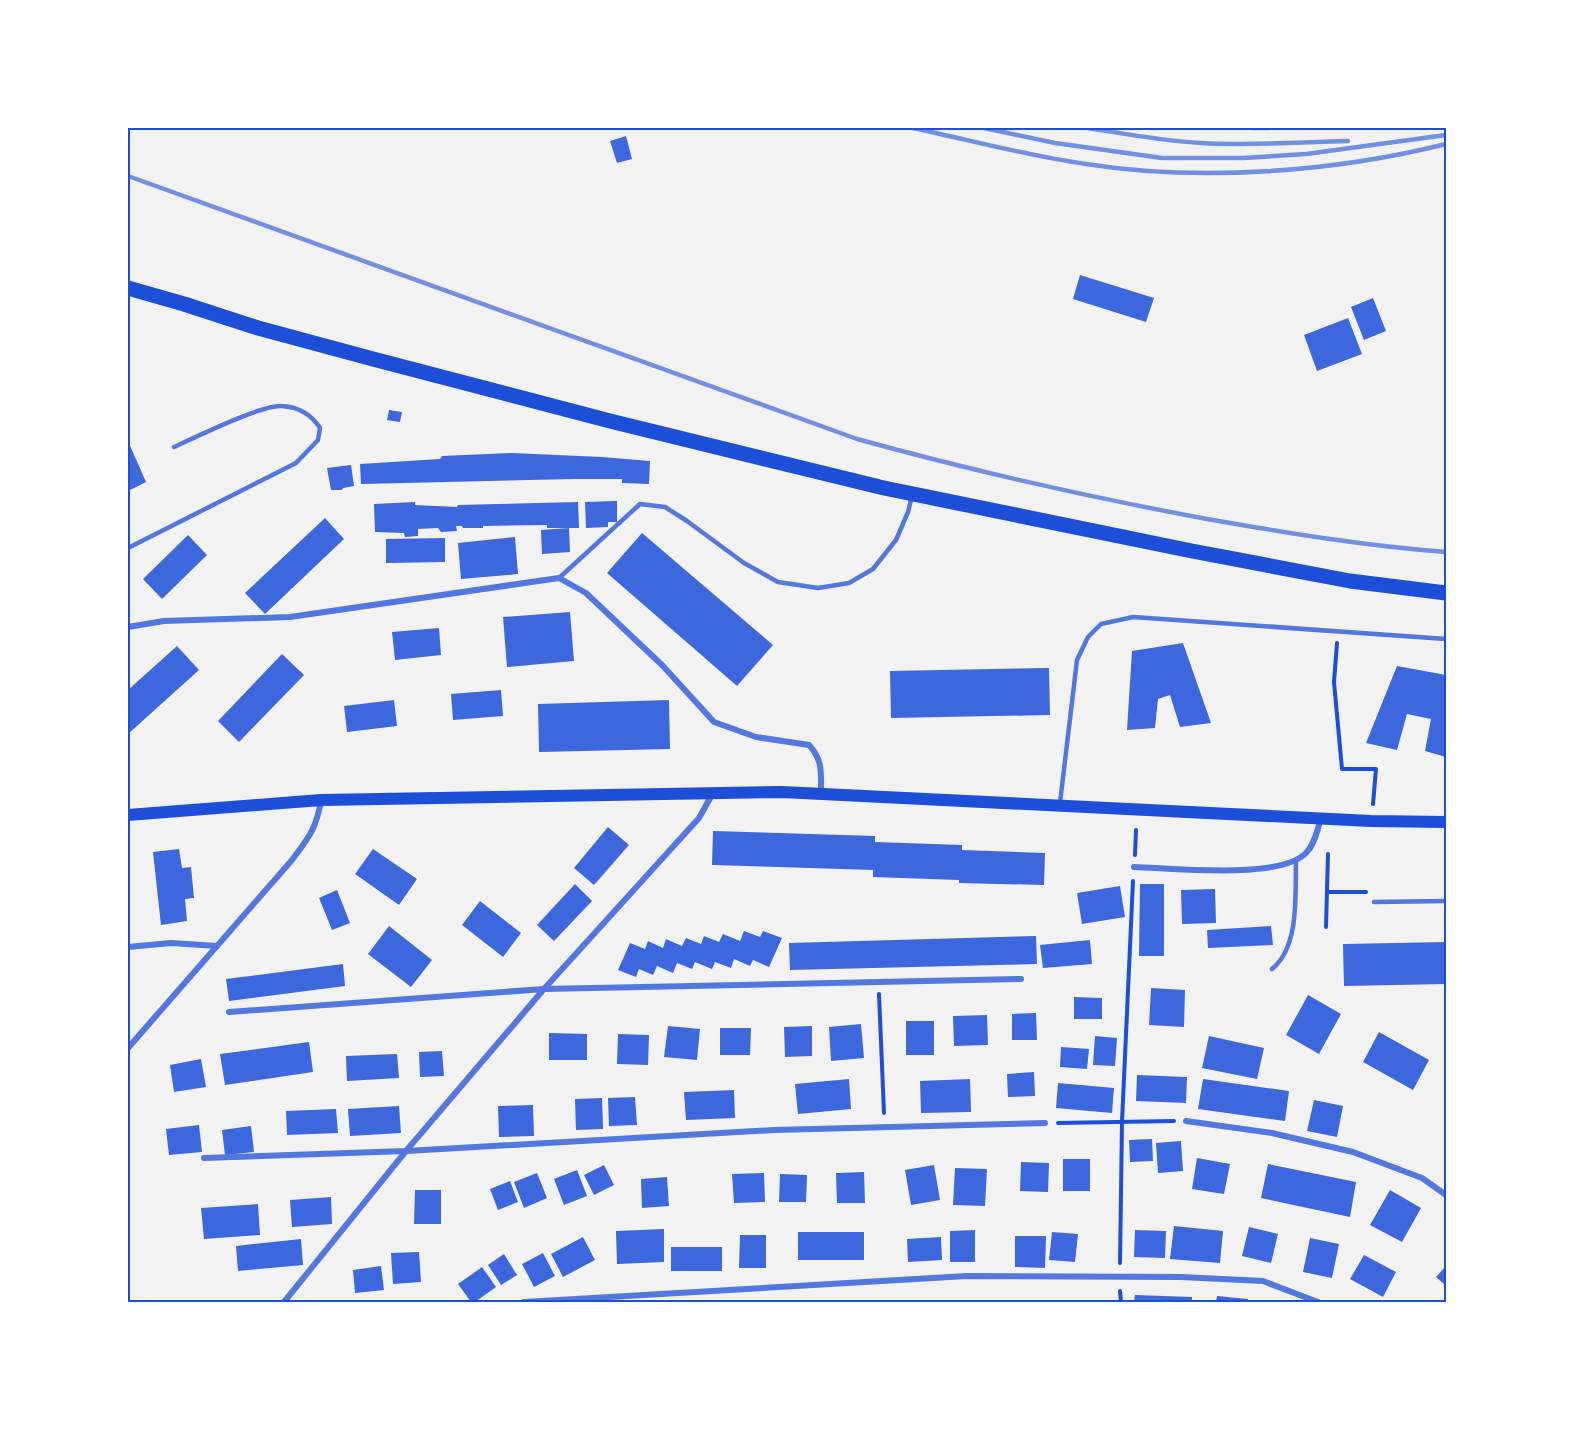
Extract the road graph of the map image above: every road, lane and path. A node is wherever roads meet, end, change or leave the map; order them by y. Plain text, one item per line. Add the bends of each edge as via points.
1 (128, 288) edge
2 (174, 447) dead end
3 (912, 494) junction
4 (128, 548) edge
5 (559, 578) junction
6 (1446, 593) edge
7 (128, 627) edge
8 (1337, 632) junction
9 (1446, 639) edge
10 (713, 793) junction
11 (821, 793) junction
12 (321, 800) junction
13 (1373, 804) dead end
14 (1059, 806) junction
15 (128, 815) edge
16 (1321, 818) junction
17 (1446, 822) edge
18 (1136, 830) dead end
19 (1328, 855) dead end
20 (1296, 860) junction
21 (1134, 867) junction
22 (1327, 892) junction
23 (1446, 901) edge
24 (1374, 902) joint
25 (1326, 927) dead end
26 (217, 946) junction
27 (128, 948) edge
28 (1272, 969) dead end
29 (1021, 979) dead end
30 (878, 982) junction
31 (544, 989) junction
32 (229, 1012) dead end
33 (128, 1048) edge
34 (1186, 1121) joint
35 (1122, 1122) junction
36 (1045, 1123) joint
37 (884, 1127) junction
38 (406, 1151) junction
39 (204, 1158) dead end
40 (1446, 1195) edge
41 (1120, 1277) junction
42 (284, 1302) edge
43 (524, 1302) edge
44 (1121, 1302) edge
45 (1318, 1302) edge

1 - 3 main road via 384,362
2 - 4 lane via 280,405 300,409 314,418 320,428 318,440 297,463
3 - 5 lane via 896,540 873,569 849,583 818,588 778,582 665,507 640,504
3 - 6 main road via 1350,581
5 - 7 street via 290,617 164,621
5 - 11 street via 586,592 714,722 756,737 809,745 818,755
8 - 9 lane
8 - 13 path via 1334,682 1342,769 1376,769
8 - 14 lane via 1133,617 1101,624 1088,637 1077,660
10 - 11 main road
10 - 12 main road
10 - 31 street via 699,818
11 - 14 main road
12 - 15 main road
12 - 26 street via 318,821 311,834
14 - 16 main road
16 - 17 main road
16 - 20 street via 1309,850
18 - 21 path
19 - 22 path
20 - 21 street via 1279,867 1247,870
20 - 28 lane via 1289,943
21 - 35 path
22 - 24 path via 1365,891
22 - 25 path
23 - 24 lane
26 - 27 street via 171,943
26 - 33 street
29 - 30 street
30 - 31 street
30 - 37 path
31 - 32 street
31 - 38 street
34 - 35 path
34 - 40 street via 1272,1133 1353,1152 1422,1178
35 - 36 path
35 - 41 path
36 - 37 street
37 - 38 street
38 - 39 street
38 - 42 street
41 - 43 street via 967,1276
41 - 44 path
41 - 45 street via 1263,1281

